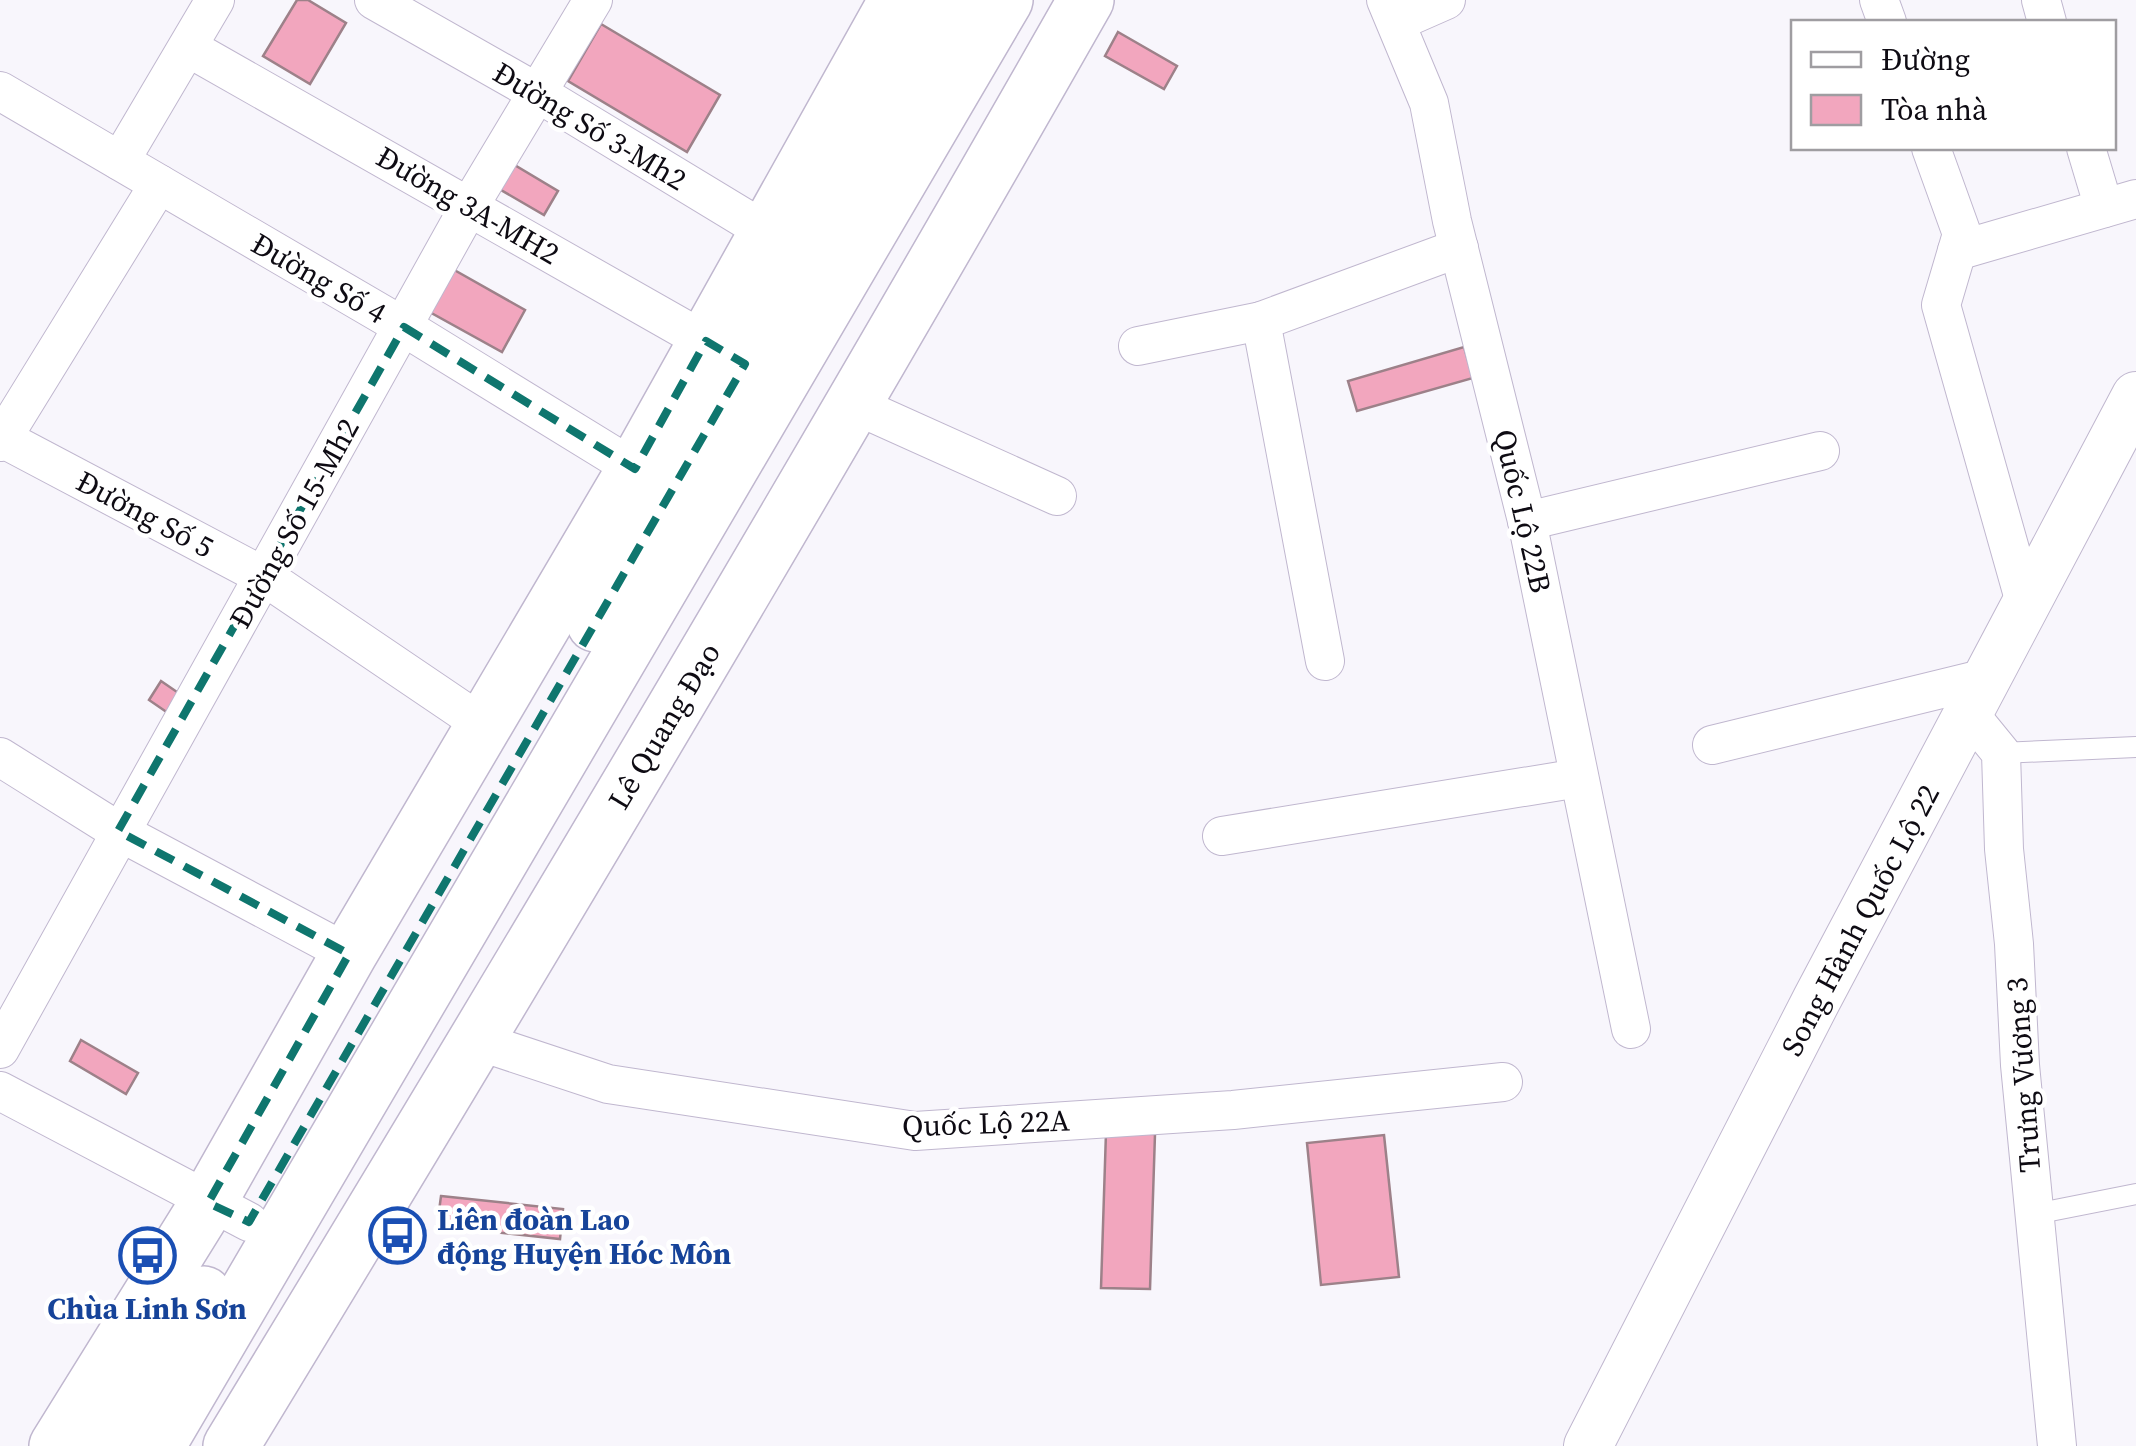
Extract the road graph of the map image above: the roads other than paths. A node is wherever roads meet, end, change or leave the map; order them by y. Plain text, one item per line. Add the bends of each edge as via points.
1 (216, 0) edge
2 (374, 0) edge
3 (594, 0) edge
4 (897, 0) edge
5 (948, 0) edge
6 (1005, 0) edge
7 (1086, 0) edge
8 (1446, 0) edge
9 (1391, 11) edge
10 (190, 48) junction
11 (0, 91) edge
12 (536, 92) junction
13 (1932, 150) edge
14 (2087, 150) edge
15 (120, 161) junction
16 (158, 184) junction
17 (2120, 204) edge
18 (470, 206) junction
19 (787, 244) junction
20 (1459, 248) junction
21 (1957, 251) junction
22 (1262, 321) junction
23 (404, 327) junction
24 (1138, 346) dead end
25 (726, 352) junction
26 (2136, 396) edge
27 (855, 406) junction
28 (1, 439) edge
29 (1820, 452) dead end
30 (635, 468) junction
31 (1057, 496) dead end
32 (1527, 521) junction
33 (265, 577) junction
34 (2026, 606) junction
35 (1325, 661) dead end
36 (1980, 696) junction
37 (485, 726) junction
38 (1712, 745) dead end
39 (2136, 747) edge
40 (2000, 753) junction
41 (0, 756) edge
42 (1579, 778) junction
43 (118, 831) junction
44 (1222, 836) dead end
45 (350, 954) junction
46 (1632, 1029) dead end
47 (478, 1041) junction
48 (0, 1048) edge
49 (1503, 1082) dead end
50 (0, 1091) edge
51 (2136, 1194) edge
52 (228, 1213) junction
53 (2034, 1214) junction
54 (57, 1446) edge
55 (109, 1446) edge
56 (157, 1446) edge
57 (230, 1446) edge
58 (1588, 1446) edge
59 (2057, 1446) edge

1 - 10 street
2 - 12 street, Đường Số 3-Mh2
3 - 12 street, Đường Số 15-Mh2
4 - 19 highway
5 - 19 highway
6 - 56 highway
7 - 27 highway, Lê Quang Đạo
8 - 9 street
9 - 20 street, Quốc Lộ 22B via 1429,103
10 - 15 street
10 - 18 street, Đường 3A-MH2
11 - 15 street, Đường Số 4
12 - 18 street, Đường Số 15-Mh2
12 - 19 street, Đường Số 3-Mh2
13 - 21 street via 1962,234
14 - 17 street
15 - 16 street, Đường Số 4
16 - 23 street, Đường Số 4
16 - 28 street
17 - 21 street
18 - 23 street, Đường Số 15-Mh2
18 - 25 street, Đường 3A-MH2
19 - 25 highway
20 - 22 street
20 - 32 street, Quốc Lộ 22B
21 - 34 street via 1941,305
22 - 24 street
22 - 35 street
23 - 30 street, Đường Số 4
23 - 33 street, Đường Số 15-Mh2
25 - 30 highway
25 - 52 highway
26 - 34 street, Song Hành Quốc Lộ 22
27 - 31 street
27 - 47 highway, Lê Quang Đạo
28 - 33 street, Đường Số 5
29 - 32 street
30 - 37 highway
32 - 42 street, Quốc Lộ 22B
33 - 37 street, Đường Số 5
33 - 43 street, Đường Số 15-Mh2
34 - 36 street, Song Hành Quốc Lộ 22
36 - 38 street
36 - 40 street
36 - 58 street, Song Hành Quốc Lộ 22
37 - 45 highway
39 - 40 lane
40 - 53 street, Trưng Vương 3
41 - 43 street
42 - 44 street
42 - 46 street, Quốc Lộ 22B
43 - 45 street
43 - 48 street, Đường Số 15-Mh2
45 - 52 highway
47 - 49 street, Quốc Lộ 22A via 608,1084 915,1131 1232,1110
47 - 57 highway, Lê Quang Đạo
50 - 52 street
51 - 53 lane
52 - 54 highway
52 - 55 highway
53 - 59 street, Trưng Vương 3

